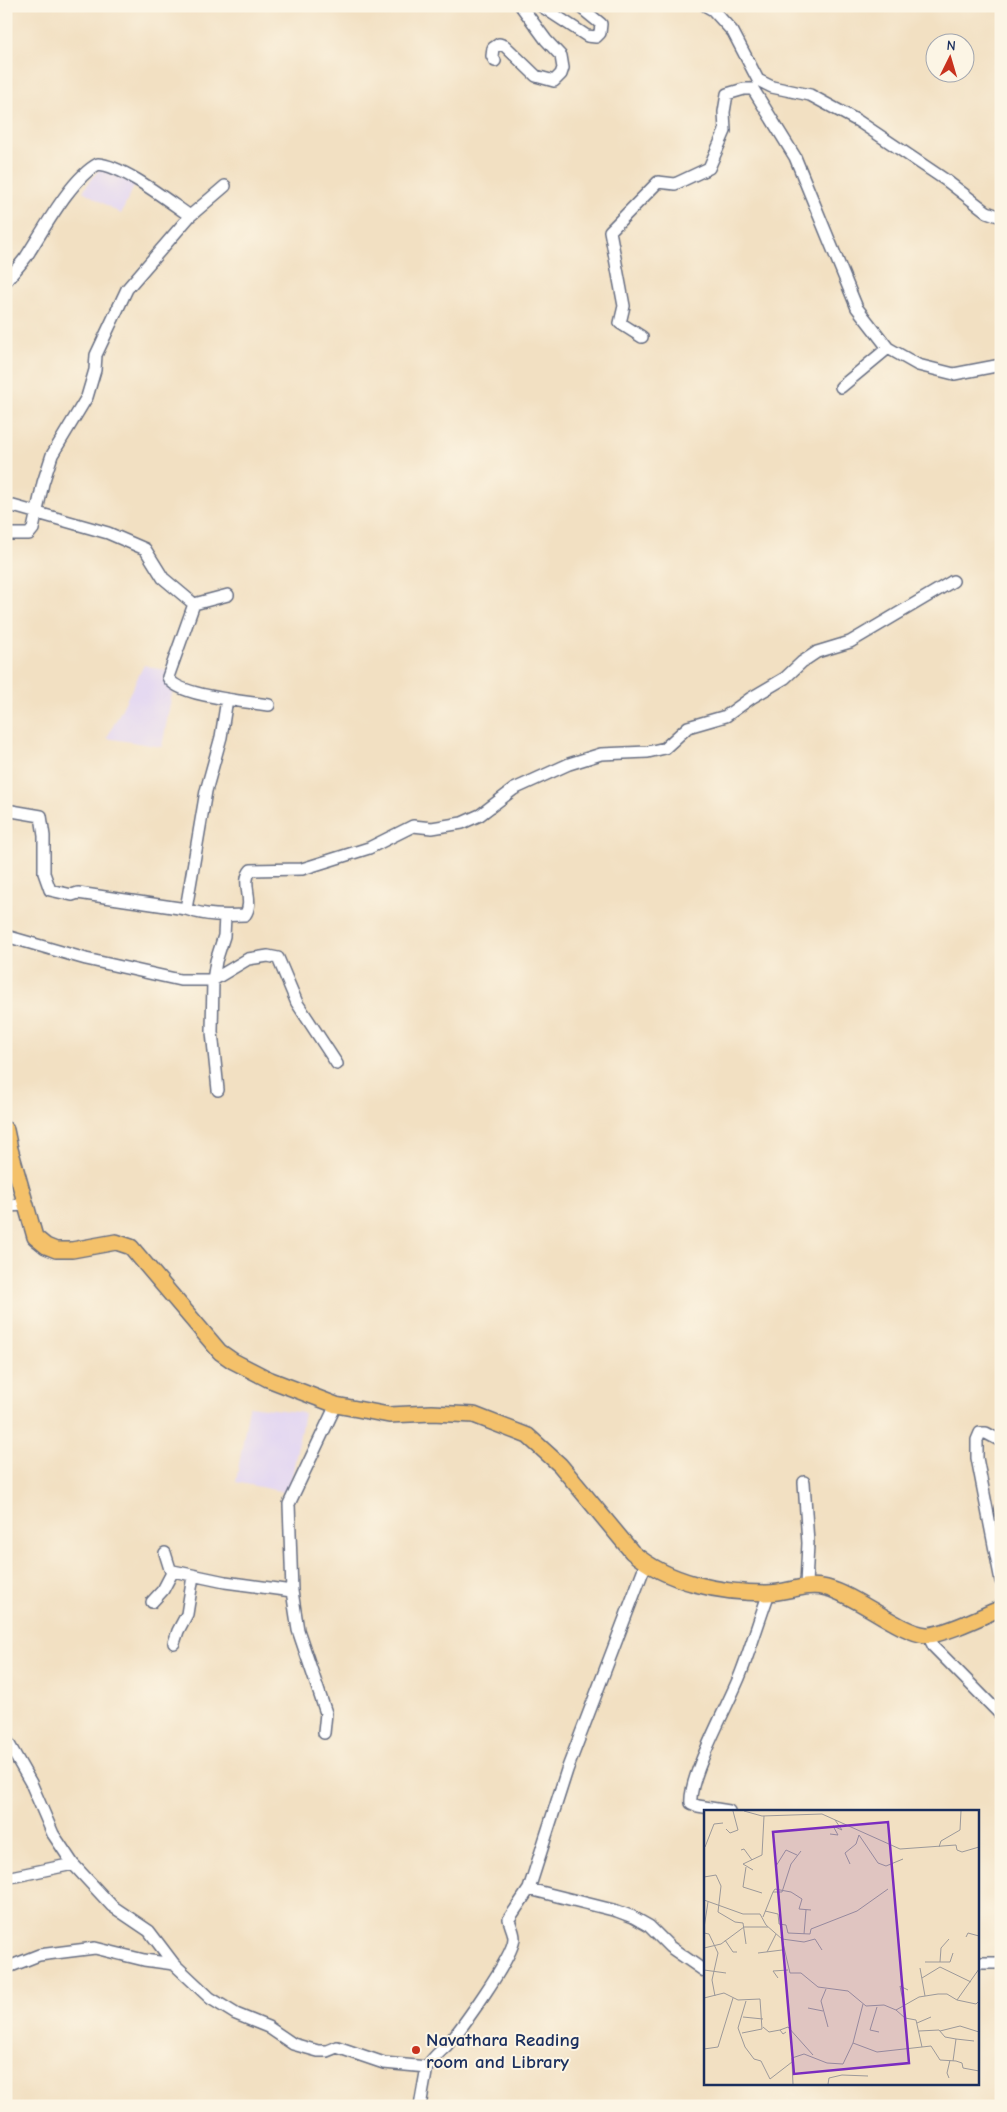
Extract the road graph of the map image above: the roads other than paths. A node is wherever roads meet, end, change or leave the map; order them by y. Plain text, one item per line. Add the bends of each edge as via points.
1 (521, 6) edge
2 (541, 6) edge
3 (579, 6) edge
4 (706, 6) edge
5 (495, 61) dead end
6 (755, 85) junction
7 (225, 186) dead end
8 (190, 216) junction
9 (1001, 217) edge
10 (6, 281) edge
11 (642, 337) dead end
12 (888, 348) junction
13 (1001, 365) edge
14 (841, 387) dead end
15 (6, 504) edge
16 (37, 512) junction
17 (6, 534) edge
18 (953, 581) dead end
19 (228, 595) dead end
20 (194, 604) junction
21 (227, 699) junction
22 (269, 705) dead end
23 (6, 810) edge
24 (186, 909) junction
25 (225, 916) junction
26 (6, 936) edge
27 (213, 980) junction
28 (337, 1064) dead end
29 (218, 1090) dead end
30 (6, 1130) edge
31 (26, 1205) junction
32 (6, 1206) edge
33 (336, 1405) junction
34 (1001, 1441) edge
35 (804, 1482) dead end
36 (165, 1553) dead end
37 (646, 1563) junction
38 (173, 1571) junction
39 (193, 1576) junction
40 (1001, 1581) edge
41 (806, 1585) junction
42 (292, 1591) junction
43 (768, 1593) junction
44 (152, 1602) dead end
45 (1001, 1608) edge
46 (928, 1635) junction
47 (174, 1643) dead end
48 (1001, 1715) edge
49 (324, 1732) dead end
50 (6, 1739) edge
51 (723, 1810) edge
52 (73, 1864) junction
53 (6, 1878) edge
54 (529, 1890) junction
55 (1001, 1963) edge
56 (174, 1964) junction
57 (980, 1964) edge
58 (6, 1968) edge
59 (704, 1971) edge
60 (426, 2067) junction
61 (420, 2106) edge

1 - 5 street via 561,56 563,68 554,81 536,76 499,44 493,48
2 - 3 street via 587,36 596,37 601,24
4 - 6 street via 733,32
6 - 9 street via 810,95 858,121 987,212
6 - 11 street via 727,94 724,131 709,168 675,184 658,182 610,231 624,306 620,323
6 - 12 street via 795,157 857,308
7 - 8 street
8 - 10 street via 140,182 113,167 98,164 86,172
8 - 16 street via 128,289 96,356 87,397 52,455
12 - 13 street via 918,365 954,374
12 - 14 street
15 - 16 street
16 - 17 street via 35,526 29,534
16 - 20 street via 108,532 145,549 163,578
18 - 25 street via 850,642 817,652 785,678 726,716 688,727 664,748 601,754 569,764 514,790 480,815 462,823 432,828 413,826 368,848 302,869 251,870 248,874 248,910 245,915
19 - 20 street
20 - 21 street via 168,678 181,689
21 - 22 street
21 - 24 street via 221,737 206,790
23 - 24 street via 40,816 44,836 44,873 50,890
24 - 25 street
25 - 27 street via 224,936
26 - 27 street via 86,959 180,980
27 - 28 street via 248,959 278,958 297,1003
27 - 29 street via 212,1032
30 - 31 main road
31 - 32 street
31 - 33 main road via 35,1237 46,1246 72,1250 116,1242 131,1247 220,1352 268,1379
33 - 37 main road via 389,1415 474,1415 528,1436 560,1465 632,1552
33 - 42 street via 289,1504
34 - 40 street via 980,1433 977,1458
35 - 41 street via 808,1543
36 - 38 street
37 - 43 main road via 678,1579 714,1588
37 - 54 street via 567,1770
38 - 39 street
38 - 44 street
39 - 42 street
39 - 47 street via 187,1614
41 - 43 main road
41 - 46 main road via 827,1588 856,1600 913,1632
42 - 49 street via 298,1630 326,1713
43 - 51 street via 741,1674 690,1794 691,1803
45 - 46 main road
46 - 48 street via 934,1647
50 - 52 street via 31,1783 52,1834
52 - 53 street
52 - 56 street via 112,1906 149,1931
54 - 59 street via 633,1917
54 - 60 street via 509,1919 514,1938 499,1971 447,2044
55 - 57 street
56 - 58 street via 95,1948 39,1954
56 - 60 street via 210,1998 236,2014 268,2027 293,2044 318,2051 337,2047 384,2063
60 - 61 street

